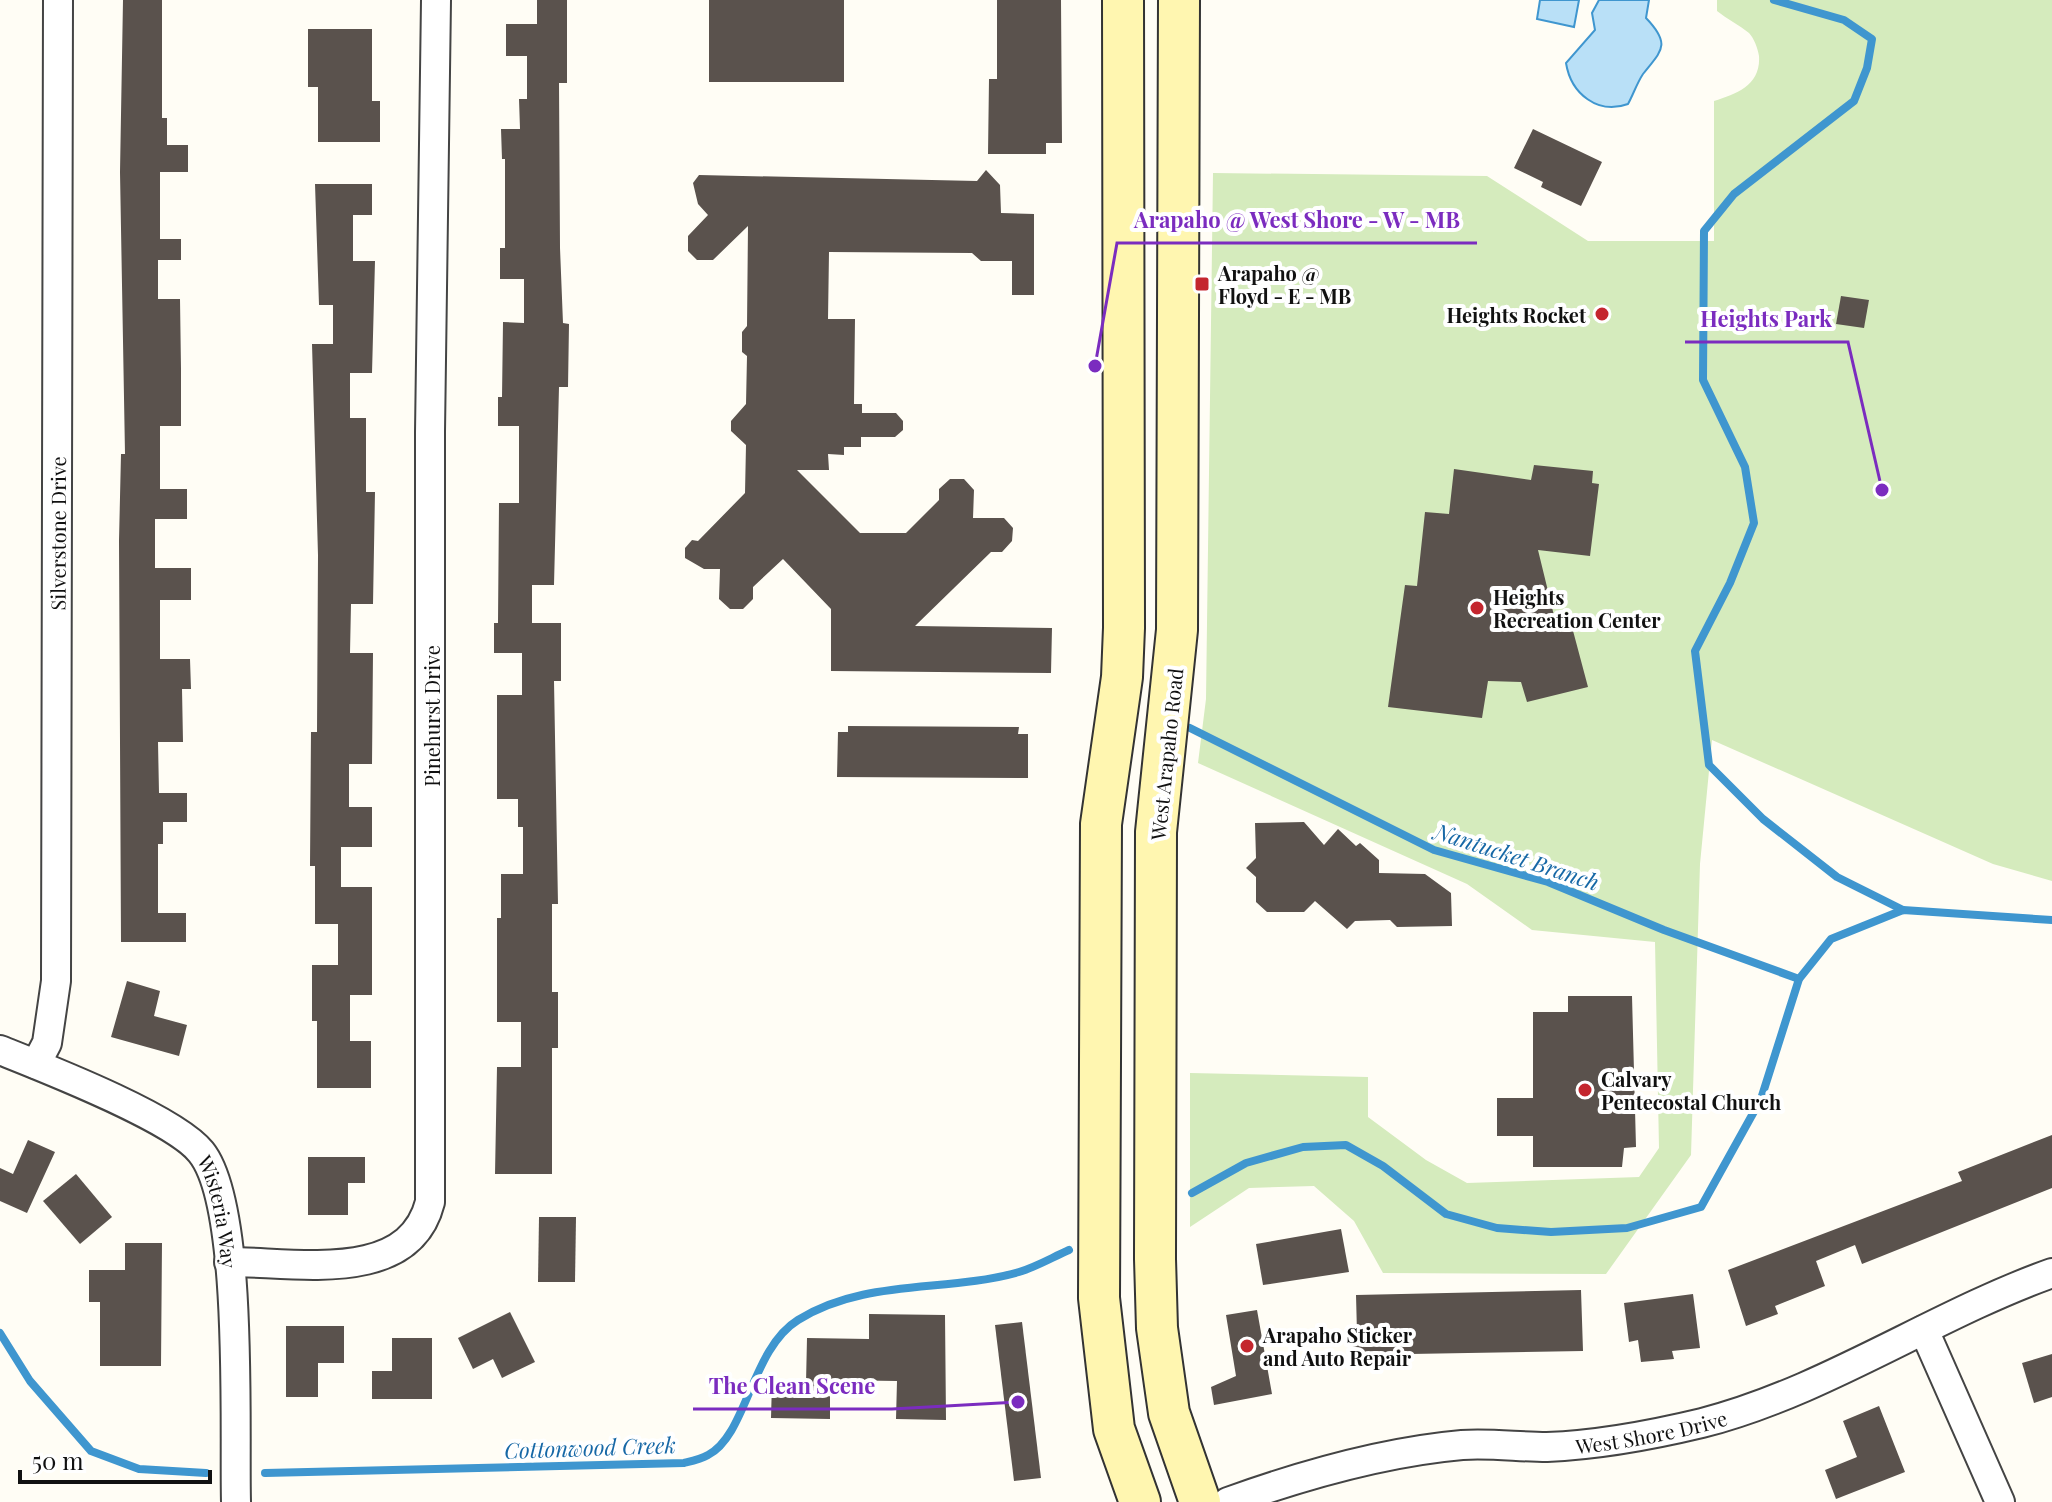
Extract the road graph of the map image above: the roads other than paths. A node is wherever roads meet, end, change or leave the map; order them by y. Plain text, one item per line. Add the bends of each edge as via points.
1 (58, 0) edge
2 (436, 0) edge
3 (1123, 0) edge
4 (1179, 0) edge
5 (1124, 428) junction
6 (1177, 428) junction
7 (0, 1050) edge
8 (36, 1064) junction
9 (229, 1262) junction
10 (2052, 1273) edge
11 (1924, 1330) junction
12 (236, 1502) edge
13 (1140, 1502) edge
14 (1200, 1502) edge
15 (1228, 1502) edge
16 (2000, 1502) edge

1 - 8 street, Silverstone Drive via 56,981 47,1043
2 - 9 street, Pinehurst Drive via 430,1202 415,1237 382,1258
3 - 5 main road
4 - 6 main road, West Arapaho Road
5 - 6 main road
5 - 13 main road via 1122,677 1104,789 1099,869 1099,1298 1114,1429
6 - 14 main road, West Arapaho Road via 1175,676 1156,845 1155,1259 1157,1328 1169,1413
7 - 8 street, Wisteria Way
8 - 9 street, Wisteria Way via 174,1128 202,1152 221,1198
9 - 12 street, Wisteria Way
10 - 11 street, West Shore Drive
11 - 15 street, West Shore Drive via 1769,1400 1701,1423 1609,1441 1548,1447 1464,1445 1403,1455 1282,1483
11 - 16 street

